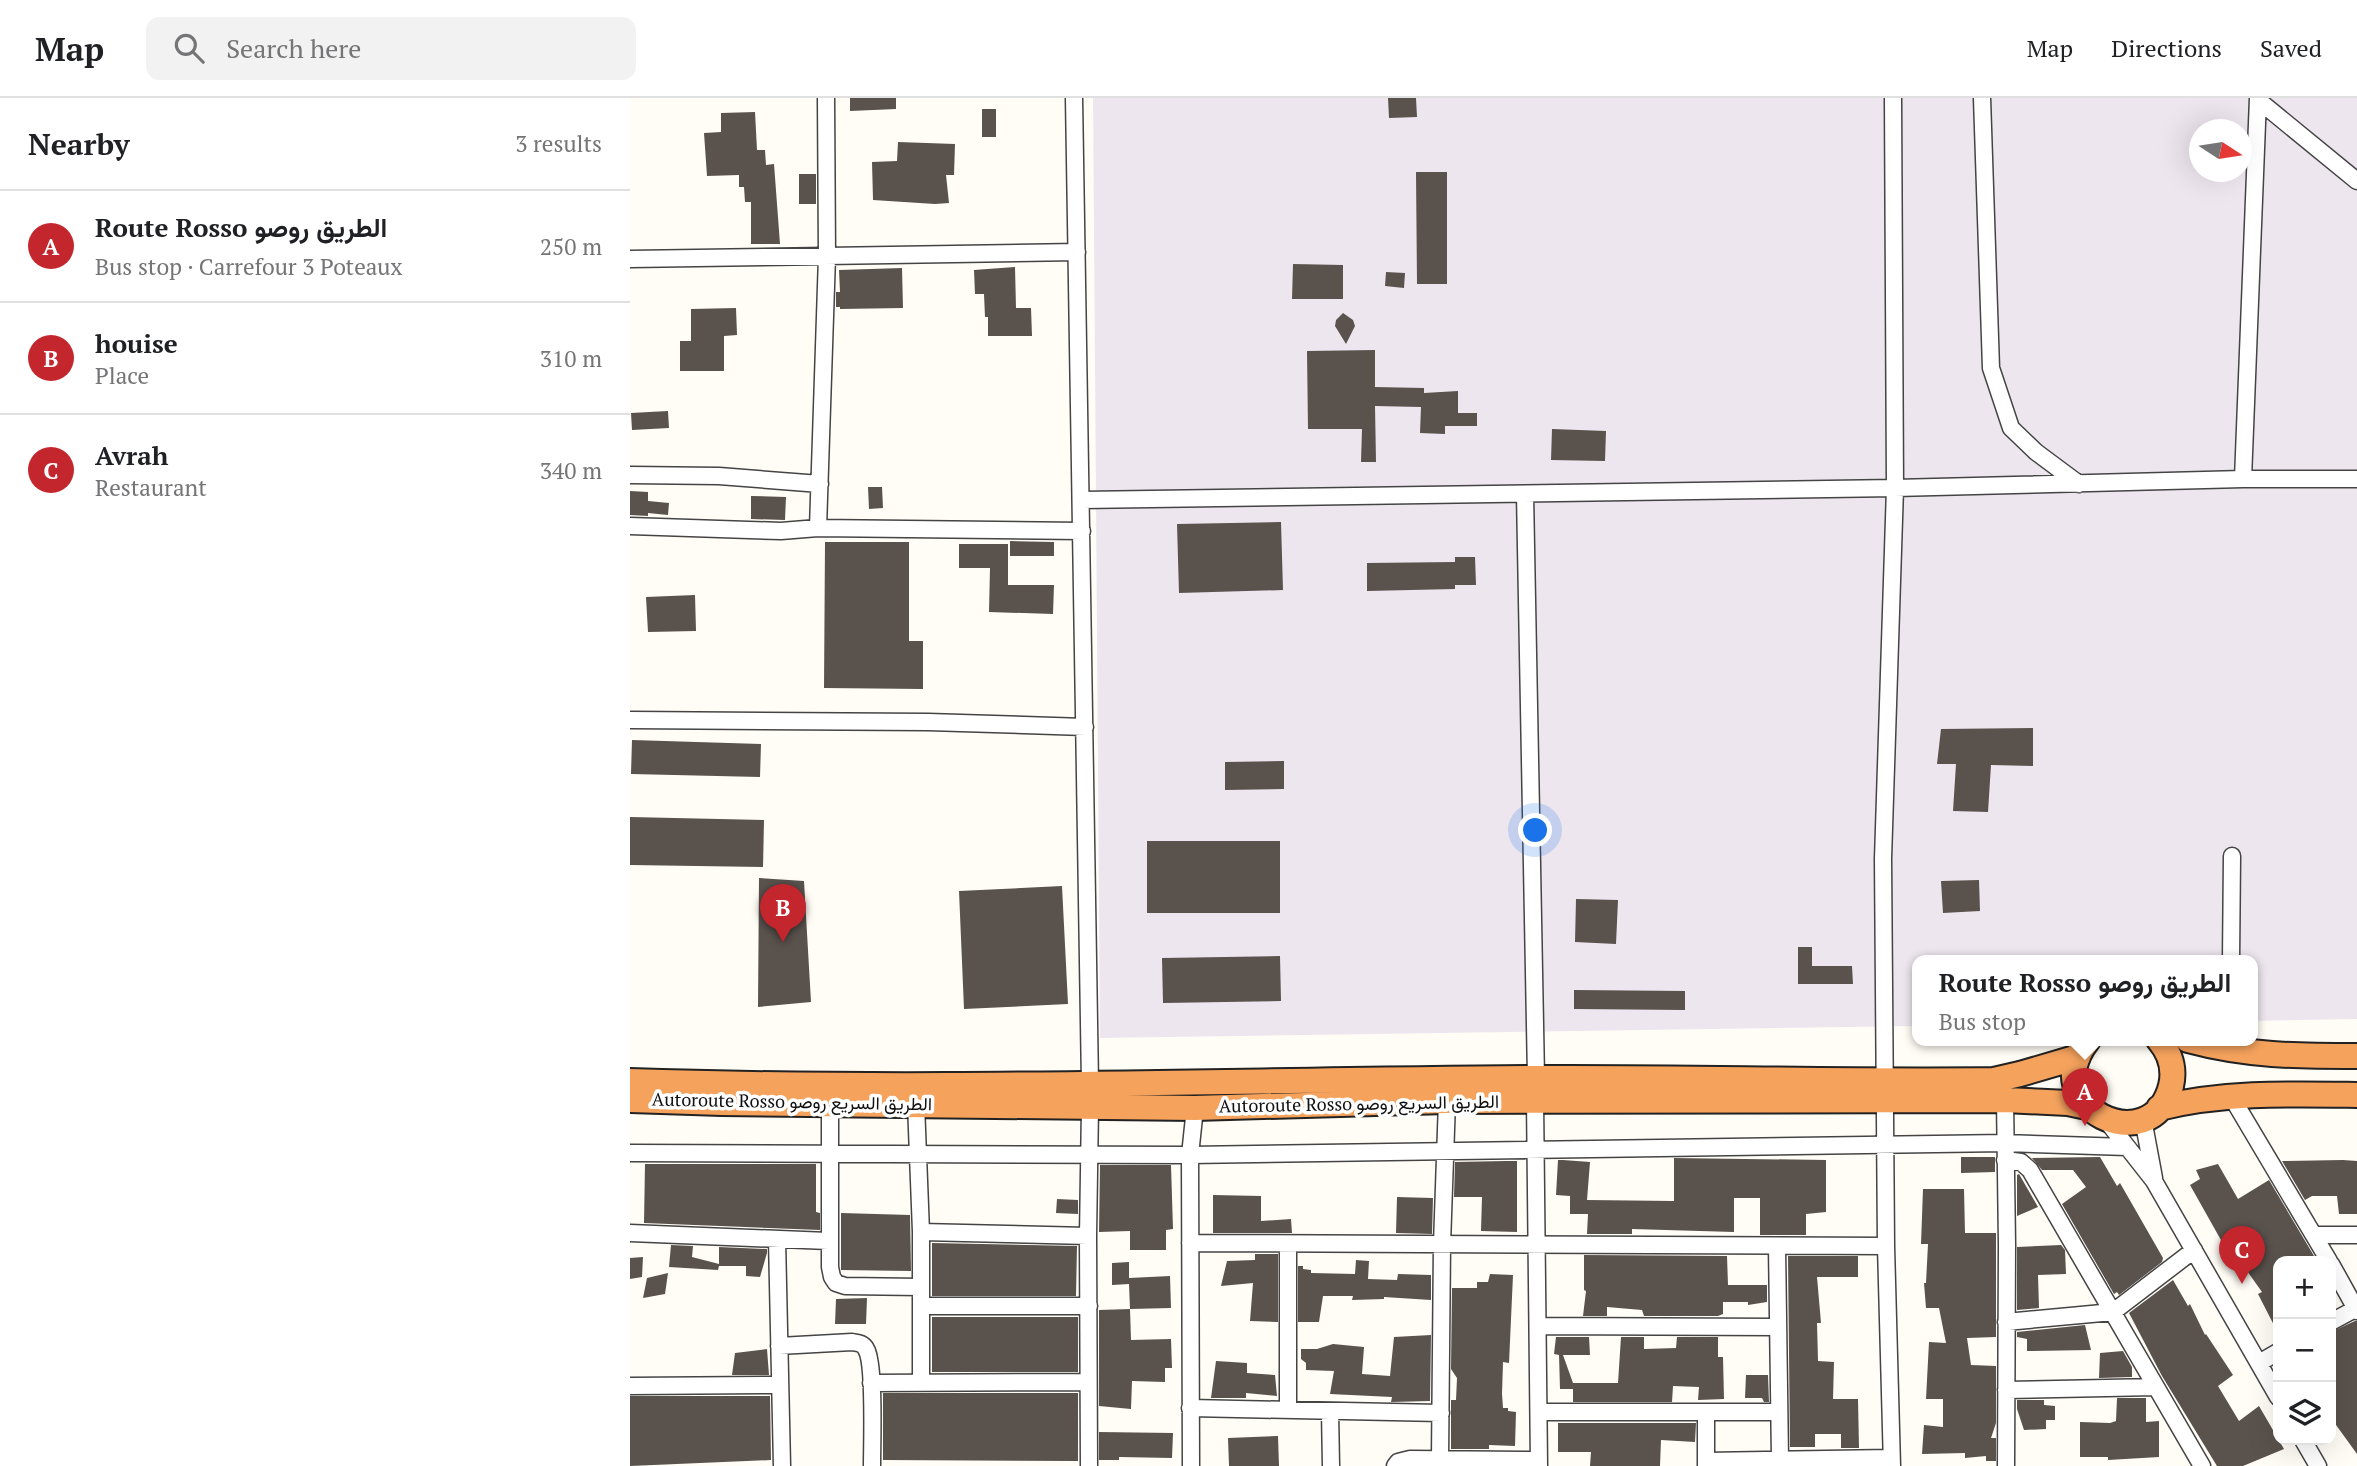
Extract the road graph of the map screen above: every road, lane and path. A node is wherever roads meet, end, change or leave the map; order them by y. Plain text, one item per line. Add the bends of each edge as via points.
1 (826, 98) edge
2 (1074, 98) edge
3 (1893, 98) edge
4 (1982, 98) edge
5 (2258, 99) edge
6 (2357, 181) edge
7 (1077, 252) junction
8 (827, 256) junction
9 (630, 259) edge
10 (630, 475) edge
11 (2243, 479) junction
12 (2357, 479) edge
13 (820, 484) junction
14 (2079, 484) junction
15 (1895, 488) junction
16 (1525, 494) junction
17 (1082, 500) junction
18 (630, 526) edge
19 (818, 528) junction
20 (1082, 531) junction
21 (630, 720) edge
22 (1085, 727) junction
23 (2232, 856) dead end
24 (2231, 955) edge
25 (2162, 1046) edge
26 (2236, 1046) edge
27 (2083, 1048) edge
28 (2357, 1056) edge
29 (630, 1081) edge
30 (1535, 1089) junction
31 (1885, 1091) junction
32 (2357, 1095) edge
33 (1090, 1096) junction
34 (2231, 1096) junction
35 (630, 1100) edge
36 (2005, 1100) junction
37 (1447, 1101) junction
38 (916, 1104) junction
39 (830, 1105) junction
40 (1195, 1108) junction
41 (2096, 1113) junction
42 (2151, 1113) junction
43 (2006, 1143) junction
44 (1886, 1144) junction
45 (2127, 1147) junction
46 (1537, 1150) junction
47 (1445, 1151) junction
48 (630, 1153) edge
49 (831, 1154) junction
50 (918, 1154) junction
51 (1088, 1154) junction
52 (1190, 1155) junction
53 (2006, 1160) junction
54 (2154, 1181) junction
55 (921, 1232) junction
56 (630, 1234) edge
57 (2357, 1234) edge
58 (2315, 1235) junction
59 (1088, 1236) junction
60 (777, 1239) junction
61 (828, 1241) junction
62 (1190, 1243) junction
63 (1288, 1244) junction
64 (1442, 1244) junction
65 (1538, 1245) junction
66 (1777, 1246) junction
67 (1886, 1246) junction
68 (2194, 1250) junction
69 (2326, 1256) edge
70 (2336, 1274) edge
71 (921, 1287) junction
72 (921, 1306) junction
73 (1089, 1306) junction
74 (2356, 1309) edge
75 (2113, 1312) junction
76 (2336, 1319) edge
77 (2006, 1322) junction
78 (1538, 1326) junction
79 (1778, 1328) junction
80 (779, 1346) junction
81 (2273, 1355) edge
82 (2259, 1363) junction
83 (921, 1382) junction
84 (1088, 1382) junction
85 (872, 1383) junction
86 (780, 1385) junction
87 (630, 1386) edge
88 (2156, 1387) junction
89 (2273, 1388) edge
90 (2006, 1390) junction
91 (1190, 1408) junction
92 (1289, 1410) junction
93 (1330, 1411) junction
94 (1539, 1412) junction
95 (1706, 1412) junction
96 (1778, 1412) junction
97 (1441, 1413) junction
98 (2306, 1445) edge
99 (1440, 1459) junction
100 (1780, 1459) junction
101 (1891, 1462) edge
102 (1539, 1463) edge
103 (1706, 1463) edge
104 (782, 1466) edge
105 (873, 1466) edge
106 (1089, 1466) edge
107 (1191, 1466) edge
108 (1331, 1466) edge
109 (1395, 1466) edge
110 (2006, 1466) edge
111 (2202, 1466) edge
112 (2318, 1466) edge

1 - 8 street
2 - 7 street
3 - 15 street
4 - 14 street via 1991,368 2011,428
5 - 6 street
5 - 11 street
7 - 8 street
7 - 17 street
8 - 9 street
8 - 13 street
10 - 13 street
11 - 12 street
11 - 14 street
13 - 19 street
14 - 15 street
15 - 16 street
15 - 31 street via 1883,859
16 - 17 street
16 - 30 street
17 - 20 street
18 - 19 street
19 - 20 street
20 - 22 street
21 - 22 street
22 - 33 street
23 - 24 street
25 - 42 highway via 2172,1073 2167,1096
26 - 28 highway via 2281,1056
27 - 31 highway, Autoroute Rosso الطريق السريع روصو via 1994,1080
27 - 41 highway via 2075,1083
29 - 33 highway, Autoroute Rosso الطريق السريع روصو
30 - 31 highway, Autoroute Rosso الطريق السريع روصو
30 - 33 highway, Autoroute Rosso الطريق السريع روصو
30 - 37 highway, Autoroute Rosso الطريق السريع روصو
30 - 46 street
31 - 36 highway, Autoroute Rosso الطريق السريع روصو
31 - 44 street
32 - 34 highway
33 - 38 highway, Autoroute Rosso الطريق السريع روصو
33 - 40 highway, Autoroute Rosso الطريق السريع روصو
33 - 51 street
34 - 42 highway via 2194,1099
34 - 58 street
35 - 39 highway, Autoroute Rosso الطريق السريع روصو
36 - 41 highway, Autoroute Rosso الطريق السريع روصو via 2068,1103
36 - 43 street
37 - 40 highway, Autoroute Rosso الطريق السريع روصو
37 - 47 street
38 - 39 highway, Autoroute Rosso الطريق السريع روصو
38 - 50 street
39 - 49 street
40 - 52 street
41 - 42 highway, Autoroute Rosso الطريق السريع روصو via 2128,1123
41 - 45 street
42 - 54 street
43 - 44 street
43 - 45 street
43 - 53 street
44 - 46 street
44 - 67 street
45 - 54 street
46 - 47 street
46 - 65 street
47 - 52 street
47 - 64 street
48 - 49 street
49 - 50 street
49 - 61 street
50 - 51 street
50 - 55 street
51 - 52 street
51 - 59 street
52 - 62 street
53 - 75 street via 2021,1162 2029,1170
53 - 77 street
54 - 68 street
55 - 59 street
55 - 71 street
56 - 60 street
57 - 58 street
58 - 69 street
59 - 73 street
60 - 61 street
60 - 80 street
61 - 71 street via 836,1283
62 - 63 street
62 - 91 street
63 - 64 street
63 - 92 street
64 - 65 street
64 - 97 street
65 - 66 street
65 - 78 street
66 - 67 street
66 - 79 street
67 - 101 street
68 - 75 street
68 - 82 street
70 - 74 street
71 - 72 street
72 - 73 street
72 - 83 street
73 - 84 street
74 - 76 street
75 - 77 street
75 - 88 street
77 - 90 street
78 - 79 street
78 - 94 street
79 - 96 street
80 - 85 street via 862,1344 868,1351
80 - 86 street
81 - 82 street
82 - 89 street
83 - 84 street
83 - 85 street
84 - 106 street
85 - 105 street
86 - 87 street
86 - 104 street
88 - 90 street
88 - 111 street
90 - 110 street
91 - 92 street
91 - 107 street
92 - 93 street
93 - 97 street
93 - 108 street
94 - 95 street
94 - 102 street
95 - 96 street
95 - 103 street
96 - 100 street
97 - 99 street
98 - 112 street
99 - 102 street
99 - 109 street via 1410,1459
100 - 101 street
100 - 103 street

